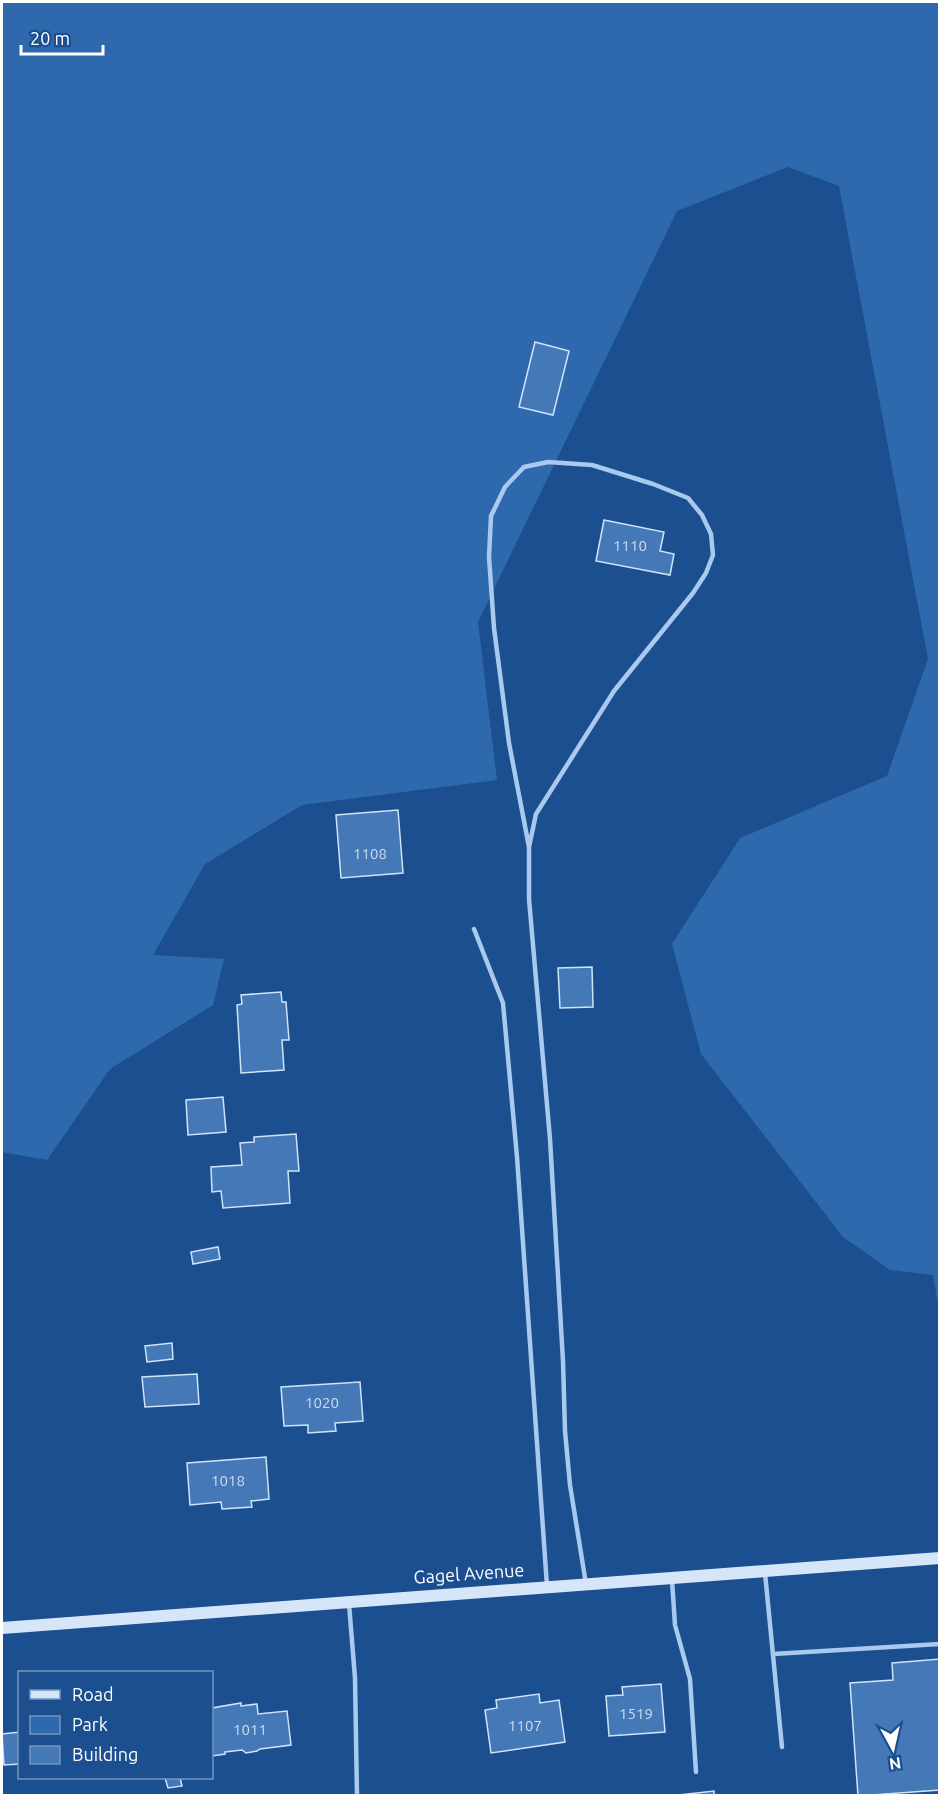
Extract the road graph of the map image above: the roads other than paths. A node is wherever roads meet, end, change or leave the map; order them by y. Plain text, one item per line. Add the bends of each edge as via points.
1 (529, 847) junction
2 (474, 929) dead end
3 (939, 1558) edge
4 (764, 1570) junction
5 (672, 1578) junction
6 (586, 1584) junction
7 (547, 1587) junction
8 (349, 1601) junction
9 (2, 1628) edge
10 (939, 1644) edge
11 (773, 1654) junction
12 (782, 1746) dead end
13 (696, 1772) dead end
14 (357, 1796) edge

1 - 1 lane via 536,814 608,701 693,593 713,555 711,534 688,498 592,465 548,462 524,467 505,487 491,516 489,556 494,628 509,743
1 - 6 lane via 529,899 550,1139 565,1431
2 - 7 lane via 503,1003
3 - 4 street, Gagel Avenue
4 - 5 street, Gagel Avenue
4 - 11 lane
5 - 6 street, Gagel Avenue
5 - 13 lane via 675,1624 690,1679
6 - 7 street, Gagel Avenue
7 - 8 street, Gagel Avenue
8 - 9 street, Gagel Avenue
8 - 14 lane
10 - 11 lane
11 - 12 lane

